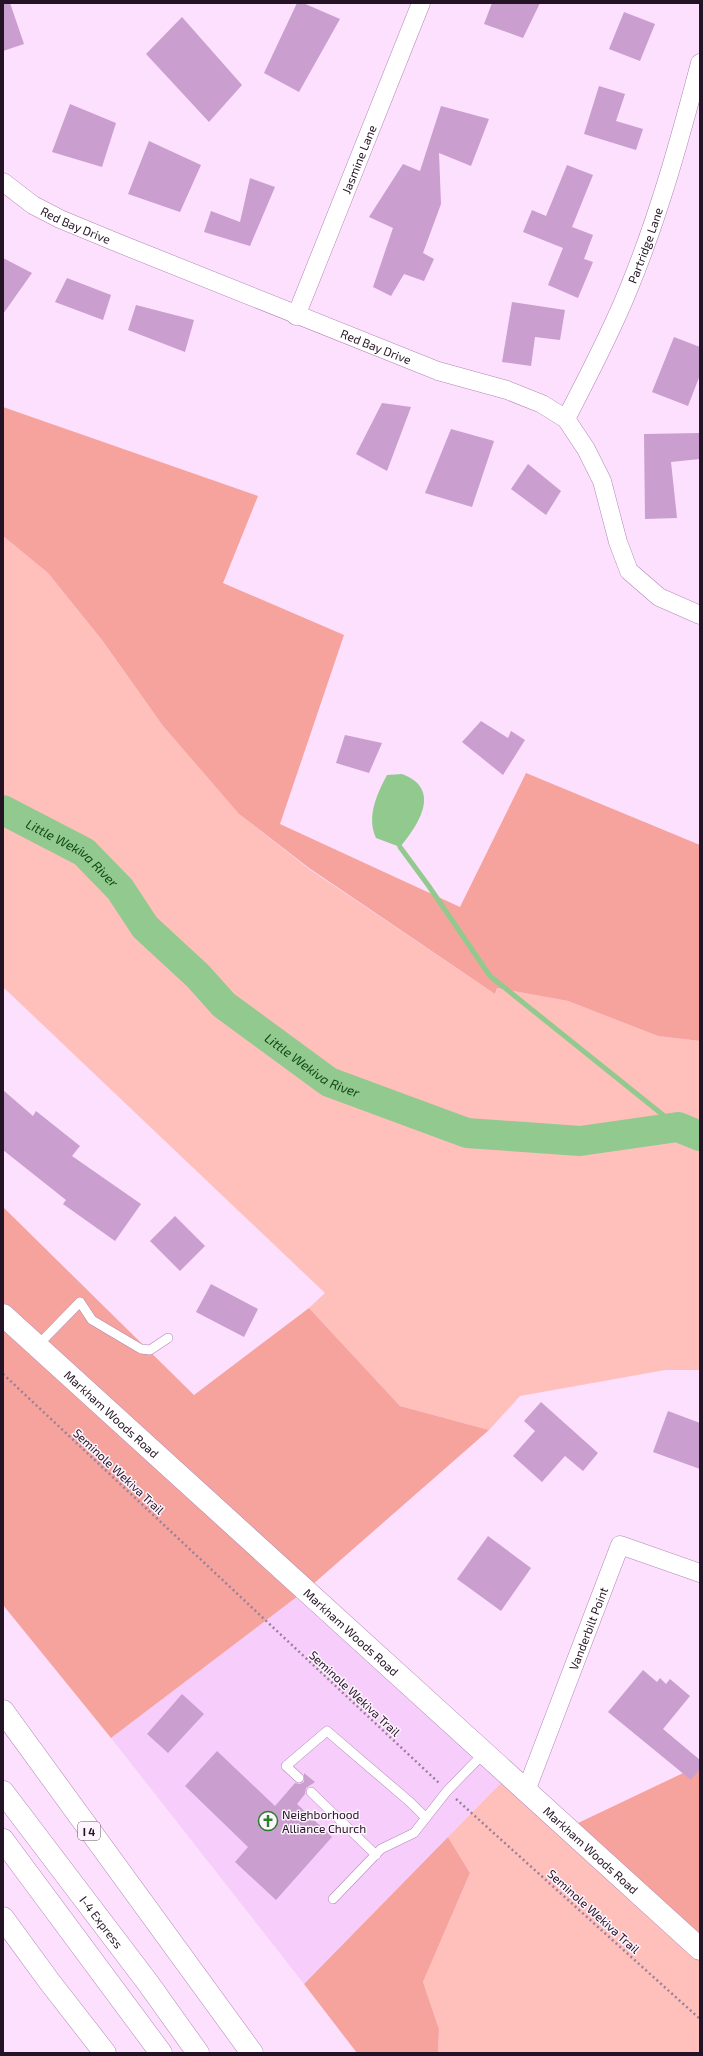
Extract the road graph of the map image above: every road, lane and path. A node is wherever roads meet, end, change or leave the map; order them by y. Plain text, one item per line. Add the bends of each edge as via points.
1 (421, 3) edge
2 (700, 63) edge
3 (3, 182) edge
4 (296, 316) junction
5 (566, 419) junction
6 (700, 616) edge
7 (3, 1315) edge
8 (168, 1338) dead end
9 (37, 1346) junction
10 (3, 1374) edge
11 (700, 1573) edge
12 (3, 1711) edge
13 (485, 1752) junction
14 (299, 1778) dead end
15 (447, 1791) junction
16 (526, 1791) junction
17 (3, 1792) edge
18 (311, 1792) dead end
19 (426, 1818) junction
20 (3, 1840) edge
21 (376, 1854) junction
22 (333, 1898) dead end
23 (3, 1918) edge
24 (700, 1949) edge
25 (700, 2019) edge
26 (105, 2053) edge
27 (161, 2053) edge
28 (198, 2053) edge
29 (252, 2053) edge

1 - 4 street, Jasmine Lane
2 - 5 street, Partridge Lane via 677,151 629,288 599,355
3 - 4 street, Red Bay Drive via 33,205 60,219
4 - 5 street, Red Bay Drive via 438,371 507,390 542,404
5 - 6 street, Red Bay Drive via 586,449 602,481 618,542 629,571 659,597
7 - 9 main road, Markham Woods Road
8 - 9 lane via 150,1350 142,1349 92,1320 80,1302
9 - 13 main road, Markham Woods Road
10 - 15 path, Seminole Wekiva Trail
11 - 16 street, Vanderbilt Point via 620,1545
12 - 29 main road, I 4
13 - 15 lane
13 - 16 main road, Markham Woods Road
14 - 19 lane via 286,1766 327,1731
15 - 19 lane
15 - 25 path, Seminole Wekiva Trail
16 - 24 main road, Markham Woods Road
17 - 28 main road, I-4 Express
18 - 21 lane
19 - 21 lane via 414,1833
20 - 27 main road
21 - 22 lane
23 - 26 main road

